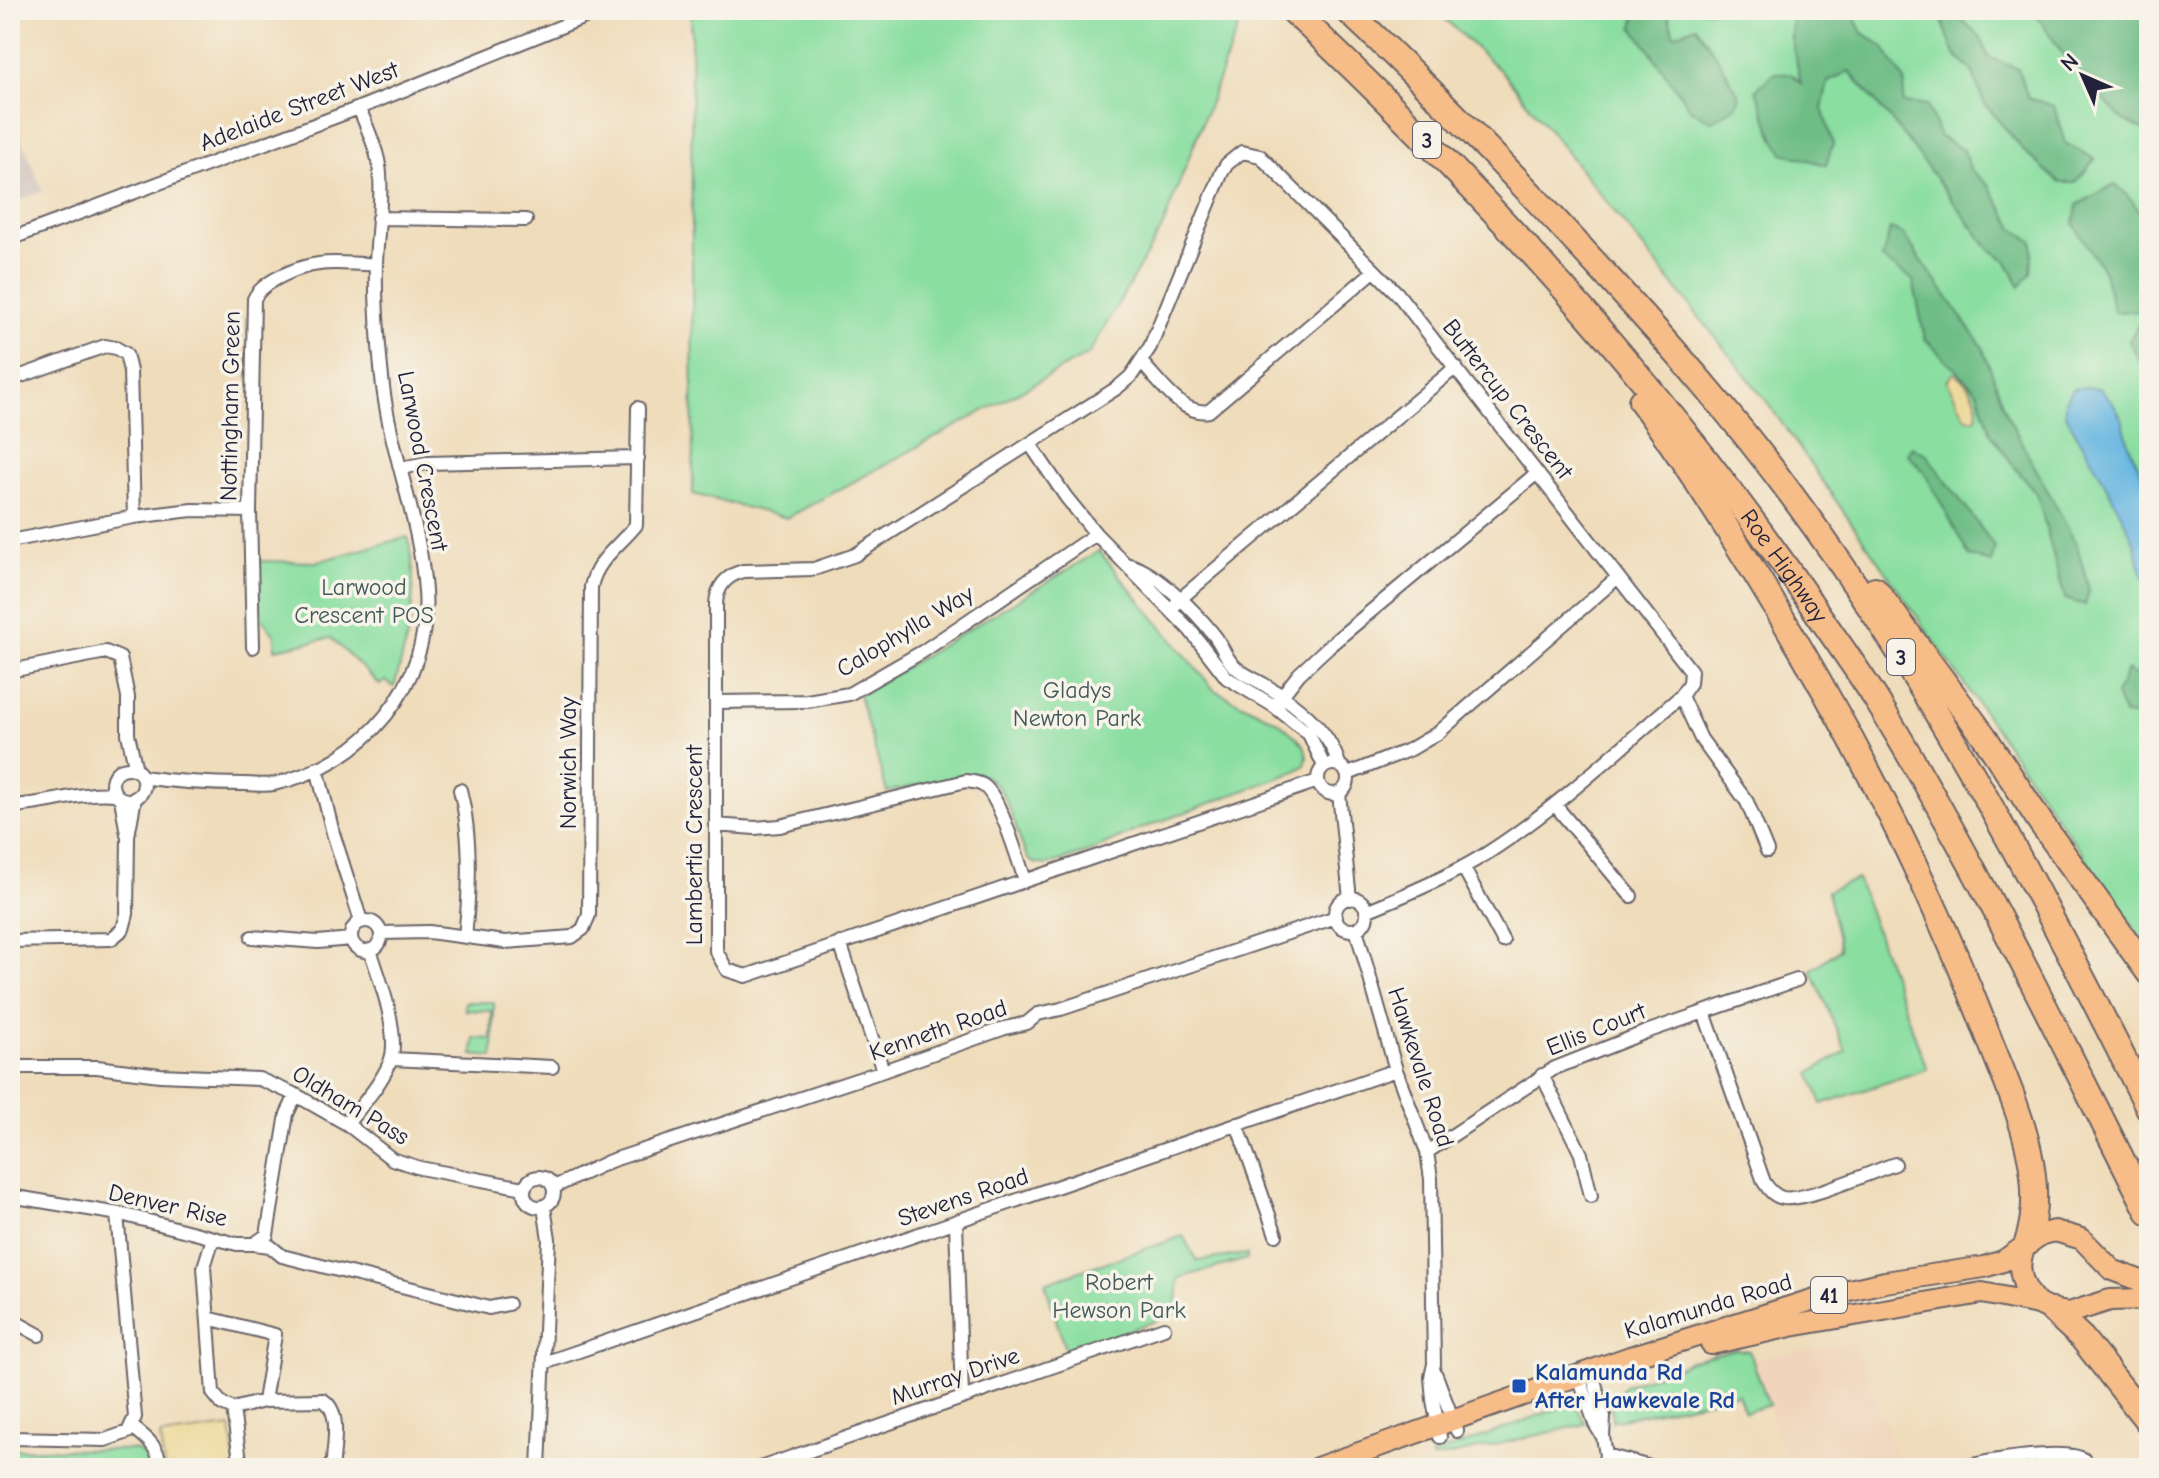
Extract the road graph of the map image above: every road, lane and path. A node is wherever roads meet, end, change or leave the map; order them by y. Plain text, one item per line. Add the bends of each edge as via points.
1 (602, 10) edge
2 (1292, 10) edge
3 (1347, 10) edge
4 (1345, 60) junction
5 (359, 108) junction
6 (378, 218) junction
7 (526, 220) dead end
8 (10, 239) edge
9 (376, 264) junction
10 (1374, 271) junction
11 (1141, 362) junction
12 (1456, 367) junction
13 (1700, 378) junction
14 (10, 380) edge
15 (638, 408) dead end
16 (1030, 444) junction
17 (638, 458) junction
18 (401, 468) junction
19 (1537, 473) junction
20 (250, 511) junction
21 (134, 517) junction
22 (1096, 534) junction
23 (10, 541) edge
24 (1127, 564) junction
25 (1618, 577) junction
26 (1180, 599) junction
27 (1171, 610) junction
28 (253, 647) dead end
29 (10, 671) edge
30 (1681, 696) junction
31 (1278, 700) junction
32 (716, 702) junction
33 (128, 734) junction
34 (1339, 764) junction
35 (1324, 766) junction
36 (317, 768) junction
37 (117, 774) junction
38 (139, 774) junction
39 (1348, 774) junction
40 (1318, 781) junction
41 (179, 782) junction
42 (460, 790) dead end
43 (1339, 793) junction
44 (77, 794) junction
45 (118, 796) junction
46 (138, 796) junction
47 (1555, 805) junction
48 (10, 806) edge
49 (715, 825) junction
50 (128, 836) junction
51 (1767, 851) dead end
52 (1463, 867) junction
53 (1025, 880) junction
54 (1631, 896) dead end
55 (1350, 899) junction
56 (1366, 911) junction
57 (1336, 917) junction
58 (361, 921) junction
59 (1356, 929) junction
60 (381, 933) junction
61 (252, 937) dead end
62 (465, 937) junction
63 (351, 939) junction
64 (10, 941) edge
65 (1503, 941) dead end
66 (840, 943) junction
67 (370, 950) junction
68 (2149, 973) edge
69 (1797, 980) dead end
70 (1704, 1012) junction
71 (392, 1059) junction
72 (10, 1067) edge
73 (552, 1067) dead end
74 (1396, 1070) junction
75 (883, 1071) junction
76 (1542, 1075) junction
77 (296, 1095) junction
78 (2149, 1109) edge
79 (347, 1124) junction
80 (1237, 1124) junction
81 (1427, 1152) junction
82 (1895, 1164) dead end
83 (554, 1187) junction
84 (524, 1188) junction
85 (10, 1196) edge
86 (1591, 1196) dead end
87 (544, 1207) junction
88 (2149, 1213) edge
89 (117, 1214) junction
90 (956, 1223) junction
91 (1276, 1235) dead end
92 (213, 1238) junction
93 (2027, 1243) junction
94 (254, 1244) junction
95 (2149, 1284) edge
96 (2149, 1299) edge
97 (508, 1304) dead end
98 (2046, 1308) junction
99 (208, 1318) junction
100 (10, 1319) edge
101 (1164, 1328) dead end
102 (39, 1335) dead end
103 (544, 1363) junction
104 (1587, 1380) junction
105 (962, 1396) junction
106 (264, 1401) junction
107 (233, 1409) junction
108 (2149, 1423) edge
109 (131, 1426) junction
110 (1447, 1428) junction
111 (10, 1438) edge
112 (1604, 1462) edge
113 (2086, 1464) edge
114 (161, 1468) edge
115 (241, 1468) edge
116 (329, 1468) edge
117 (539, 1468) edge
118 (760, 1468) edge
119 (1317, 1468) edge
120 (1347, 1468) edge
121 (1654, 1468) edge
122 (1962, 1468) edge

1 - 5 street, Adelaide Street West
2 - 4 highway, Roe Highway / 3
3 - 13 highway, Roe Highway / 3 via 1486,145
4 - 88 highway, Roe Highway / 3 via 1536,255 1674,418 1771,545 1910,757 2004,924
4 - 93 highway via 1490,216 1598,343 1713,506 1813,671 1919,878 2003,1075 2031,1162 2035,1200
5 - 6 street, Larwood Crescent via 379,162
5 - 8 street, Adelaide Street West
6 - 7 street
6 - 9 street, Larwood Crescent
9 - 18 street, Larwood Crescent via 382,379
9 - 20 street, Nottingham Green via 320,264 270,281 257,291
10 - 11 street via 1209,411 1185,408
10 - 11 street, Buttercup Crescent via 1260,156 1242,152 1222,172
10 - 12 street, Buttercup Crescent
11 - 16 street, Buttercup Crescent via 1117,388
12 - 19 street, Buttercup Crescent
12 - 26 street
13 - 68 highway via 1818,515 1911,636
13 - 78 highway, Roe Highway / 3 via 1794,497 1938,715 2038,889
14 - 21 street via 105,346 126,354
15 - 17 street, Norwich Way
16 - 22 street
16 - 32 street, Lambertia Crescent via 855,555 814,569 743,571 726,580 717,593
17 - 18 street
17 - 62 street, Norwich Way via 636,525 599,564 591,587 589,915 572,937 505,942
18 - 36 street, Larwood Crescent via 425,592 423,635 396,705 356,744
19 - 25 street, Buttercup Crescent
19 - 31 street via 1328,647
20 - 21 street
20 - 28 street, Nottingham Green
21 - 23 street
22 - 24 street
22 - 32 street, Calophylla Way via 922,652 849,694 807,701
24 - 26 street
24 - 27 street
25 - 30 street, Buttercup Crescent via 1691,671
25 - 39 street via 1438,733
26 - 27 street
26 - 31 street via 1216,637 1237,670
27 - 31 street via 1227,678
29 - 33 street via 106,652 120,658
30 - 47 street
30 - 51 street via 1701,739 1747,802
31 - 34 street via 1318,726
31 - 35 street via 1309,734
32 - 49 street, Lambertia Crescent
33 - 37 street
33 - 38 street
34 - 35 street
34 - 39 street
35 - 40 street
36 - 41 street, Larwood Crescent via 272,784
36 - 58 street
37 - 38 street
37 - 44 street
37 - 45 street via 112,786
38 - 41 street
38 - 46 street via 144,785
39 - 43 street
40 - 43 street via 1326,792
40 - 53 street, Lambertia Crescent
41 - 46 street
42 - 62 street via 466,812
43 - 55 street
44 - 45 street
44 - 48 street
45 - 46 street
45 - 50 street
46 - 50 street
47 - 52 street
47 - 54 street
49 - 53 street via 780,826 976,782 997,803
49 - 66 street, Lambertia Crescent via 716,951 727,970 746,976
50 - 64 street via 123,929 111,939
52 - 56 street
52 - 65 street
53 - 66 street, Lambertia Crescent
55 - 56 street via 1361,902
55 - 57 street via 1339,905
56 - 59 street
57 - 59 street via 1343,927
57 - 75 street, Kenneth Road via 1038,1014 1027,1023
58 - 60 street via 374,923
58 - 63 street
59 - 74 street, Hawkevale Road
60 - 62 street, Norwich Way
60 - 67 street via 378,946
61 - 63 street via 300,942
63 - 67 street via 358,949
66 - 75 street
67 - 71 street via 391,1023
69 - 70 street, Ellis Court
70 - 76 street, Ellis Court
70 - 82 street via 1770,1192 1797,1199
71 - 73 street
71 - 79 street
72 - 77 street, Oldham Pass via 97,1067 259,1079
74 - 80 street, Stevens Road
74 - 81 street, Hawkevale Road
75 - 83 street, Kenneth Road via 610,1161
76 - 81 street, Ellis Court
76 - 86 street via 1581,1154
77 - 79 street, Oldham Pass
77 - 94 street, Denver Rise via 287,1114 267,1235
79 - 84 street, Oldham Pass via 392,1159
80 - 90 street, Stevens Road
80 - 91 street
81 - 110 street, Hawkevale Road via 1431,1377
83 - 84 street via 539,1177
83 - 87 street via 552,1201
84 - 87 street via 530,1205
85 - 89 street, Denver Rise
87 - 103 street via 549,1239
89 - 92 street, Denver Rise
89 - 109 street via 135,1417
90 - 103 street, Stevens Road
90 - 105 street
92 - 94 street, Denver Rise
92 - 99 street via 204,1267
93 - 95 main road, Kalamunda Road / 41 via 2042,1234 2070,1233 2112,1270
93 - 98 main road via 2022,1280 2028,1294
93 - 104 main road, Kalamunda Road / 41 via 2003,1261 1984,1267 1831,1294 1689,1337
94 - 97 street via 270,1246 282,1256 489,1308
96 - 98 main road, Kalamunda Road / 41 via 2110,1300 2069,1313
98 - 104 main road, Kalamunda Road / 41 via 1982,1293 1791,1326
98 - 108 highway via 2082,1338
99 - 106 street via 275,1335
99 - 107 street via 213,1393
100 - 102 street
101 - 105 street, Murray Drive
103 - 117 street
104 - 110 main road, Kalamunda Road / 41
104 - 112 street via 1604,1417
105 - 118 street, Murray Drive
106 - 107 street
106 - 116 street via 329,1403 334,1410
107 - 115 street
109 - 111 street via 105,1440
109 - 114 street via 152,1442
110 - 119 main road, Kalamunda Road / 41
110 - 120 main road, Kalamunda Road / 41
112 - 121 street
113 - 122 street via 2078,1455 2039,1455

